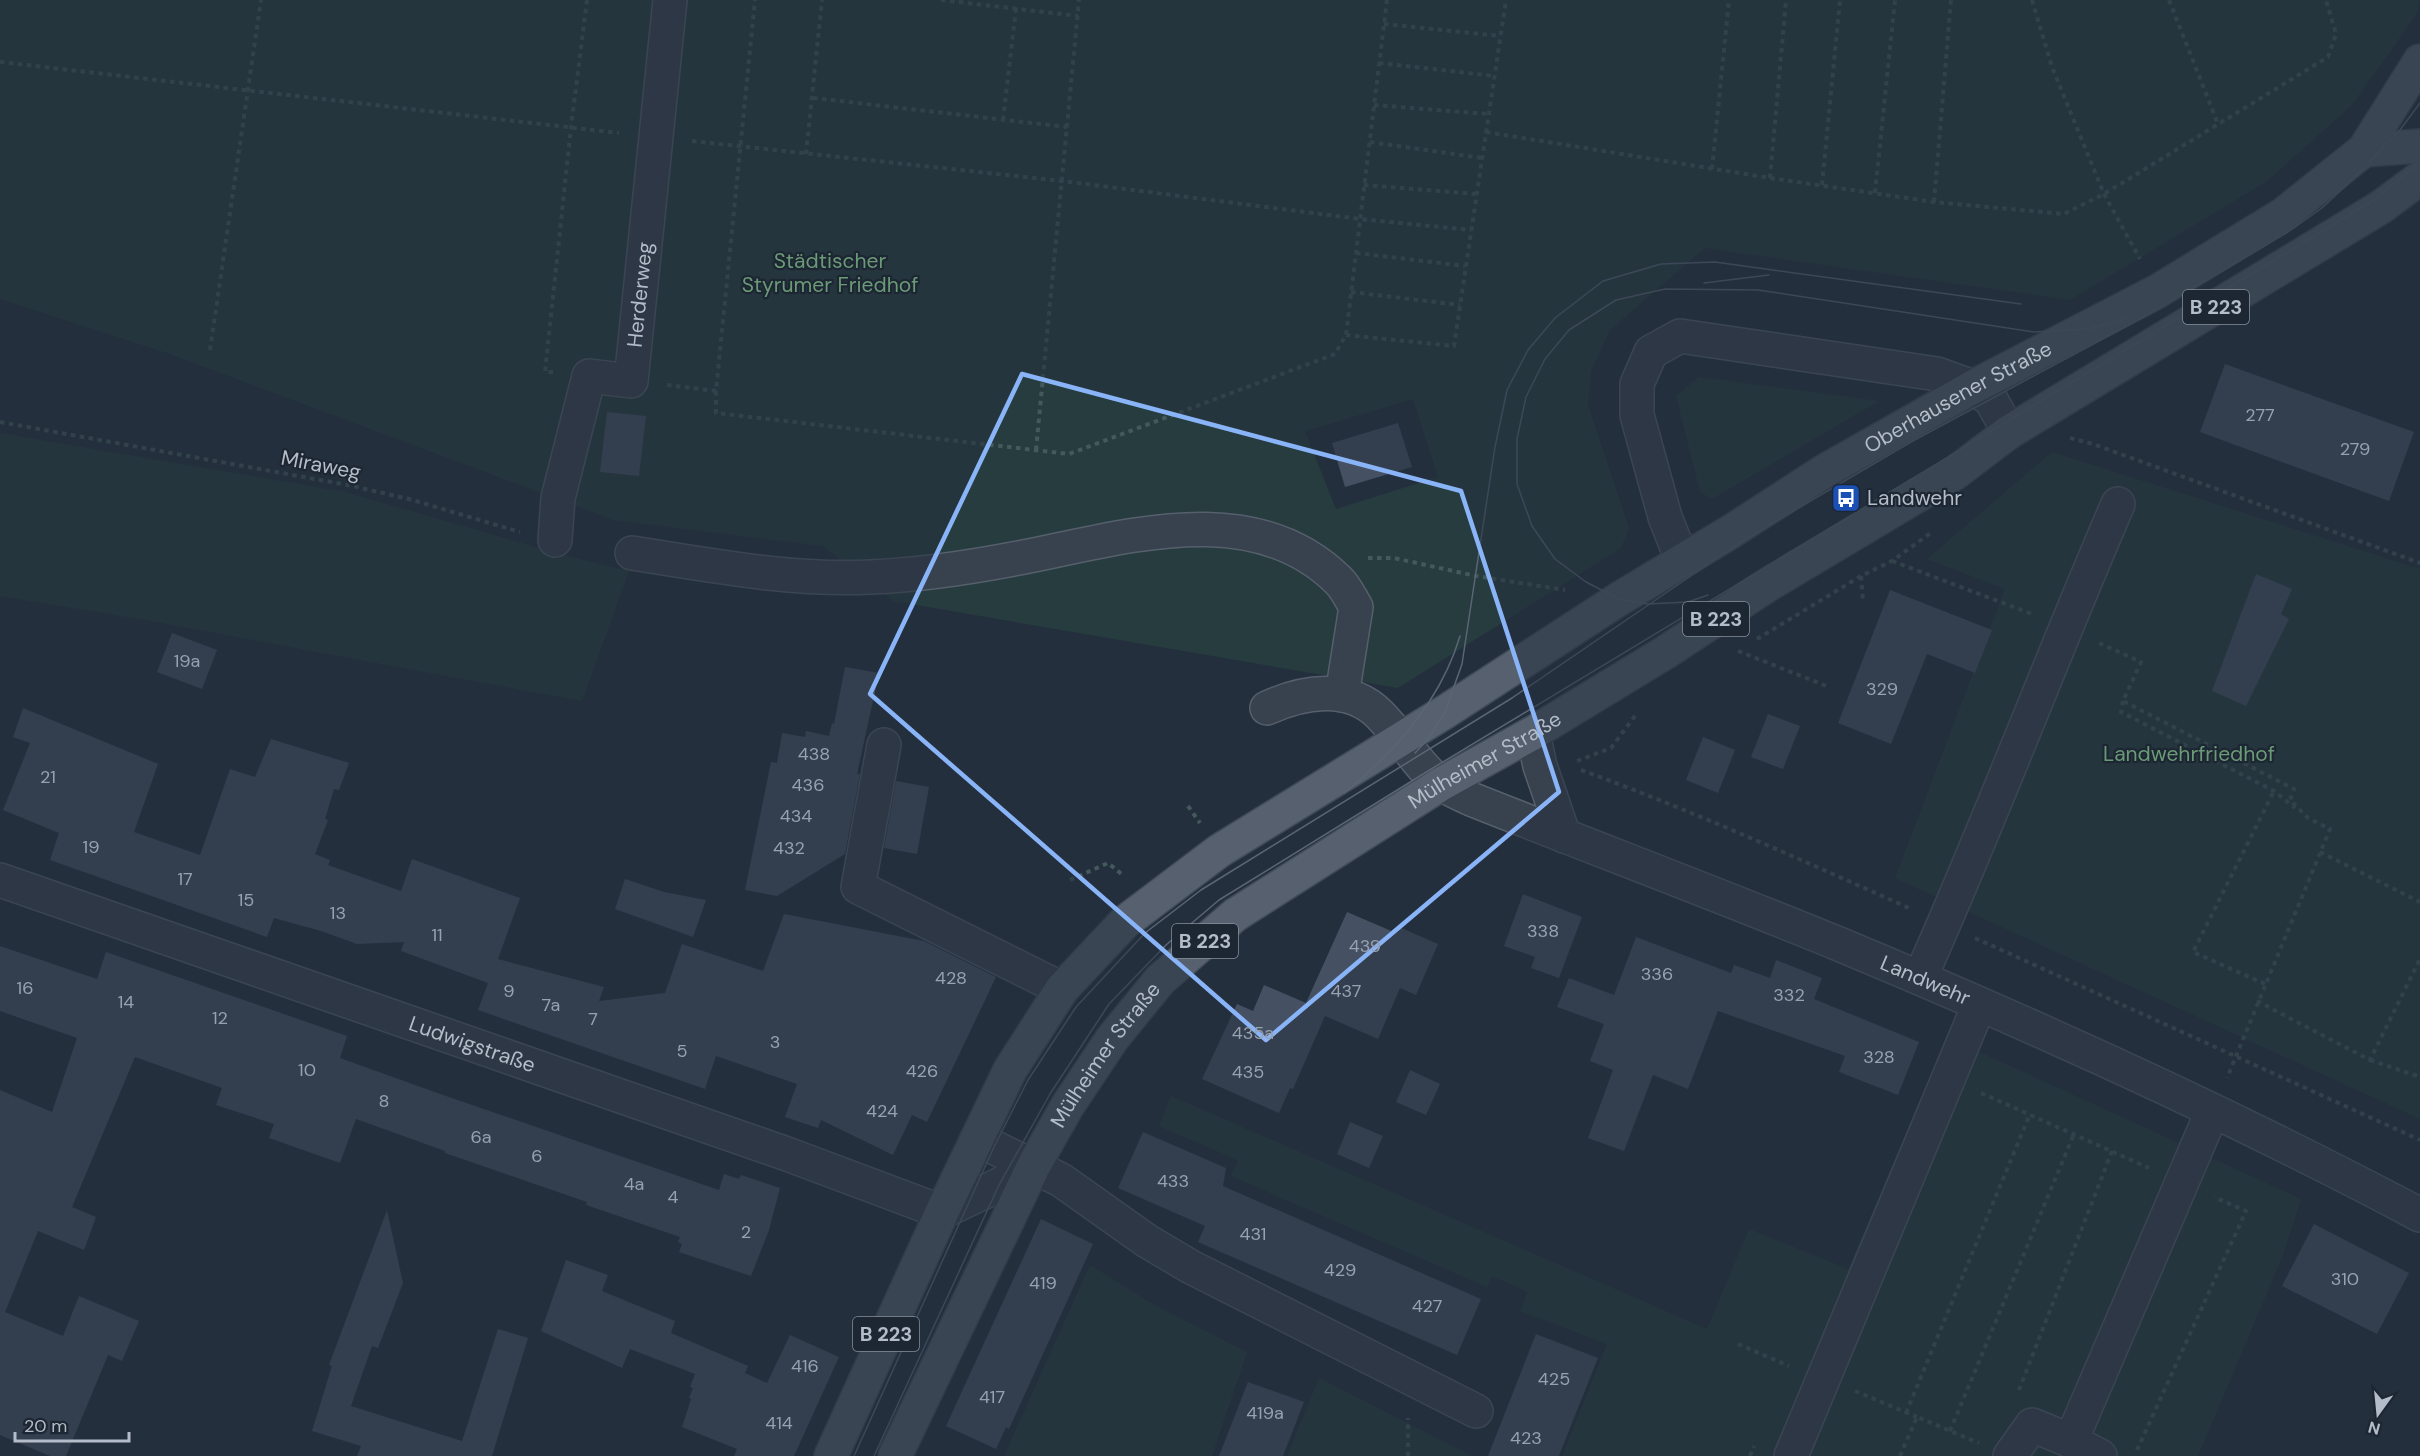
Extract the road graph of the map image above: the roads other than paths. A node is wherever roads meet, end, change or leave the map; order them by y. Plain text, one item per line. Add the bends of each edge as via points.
1 (670, 0) edge
2 (2420, 61) edge
3 (2420, 146) edge
4 (2364, 150) junction
5 (2420, 178) edge
6 (1973, 387) junction
7 (2009, 432) junction
8 (2118, 504) dead end
9 (555, 540) road end
10 (632, 554) dead end
11 (1682, 560) junction
12 (1342, 695) junction
13 (1267, 708) dead end
14 (1533, 734) junction
15 (1401, 740) junction
16 (884, 745) dead end
17 (1442, 784) junction
18 (1564, 836) junction
19 (0, 880) edge
20 (1920, 978) junction
21 (1062, 989) junction
22 (1979, 1005) junction
23 (2212, 1112) junction
24 (977, 1139) junction
25 (1034, 1165) junction
26 (942, 1212) junction
27 (2420, 1215) edge
28 (1476, 1411) dead end
29 (2071, 1441) junction
30 (1996, 1450) edge
31 (831, 1456) edge
32 (895, 1456) edge
33 (1791, 1456) edge
34 (2100, 1456) edge

1 - 9 street, Herderweg via 631,381 589,376 558,498
2 - 4 main road, Oberhausener Straße / B 223
3 - 4 main road
4 - 6 main road, Oberhausener Straße / B 223 via 2284,214 2158,291
5 - 7 main road, B 223 via 2380,207
6 - 7 street via 1991,400
6 - 11 main road, Oberhausener Straße / B 223 via 1823,472
6 - 11 street via 1937,374 1680,336 1651,352 1637,384 1636,415 1665,517
7 - 14 main road, Mülheimer Straße / B 223 via 1955,473 1766,586
8 - 20 street
10 - 12 street via 753,571 868,578 947,571 1156,531 1229,530 1302,552 1341,582 1356,608
11 - 15 main road, Oberhausener Straße / B 223
12 - 13 street via 1315,693
12 - 15 street, Landwehr via 1379,713
14 - 17 main road, Mülheimer Straße / B 223
14 - 18 street
15 - 17 street, Landwehr
15 - 21 main road, B 223 via 1219,851 1153,898
16 - 21 street via 858,887
17 - 18 street, Landwehr
17 - 25 main road, Mülheimer Straße / B 223 via 1235,915 1160,980 1106,1048
18 - 20 street, Landwehr
19 - 26 street, Ludwigstraße via 787,1154
20 - 22 street, Landwehr
21 - 24 main road, B 223 via 1010,1070
22 - 23 street, Landwehr
22 - 33 street
23 - 27 street, Landwehr
23 - 29 street
24 - 25 street
24 - 26 main road, B 223
25 - 26 street
25 - 28 street via 1191,1267
25 - 32 main road, Mülheimer Straße / B 223
26 - 31 main road, B 223
29 - 30 street via 2032,1425
29 - 34 street

